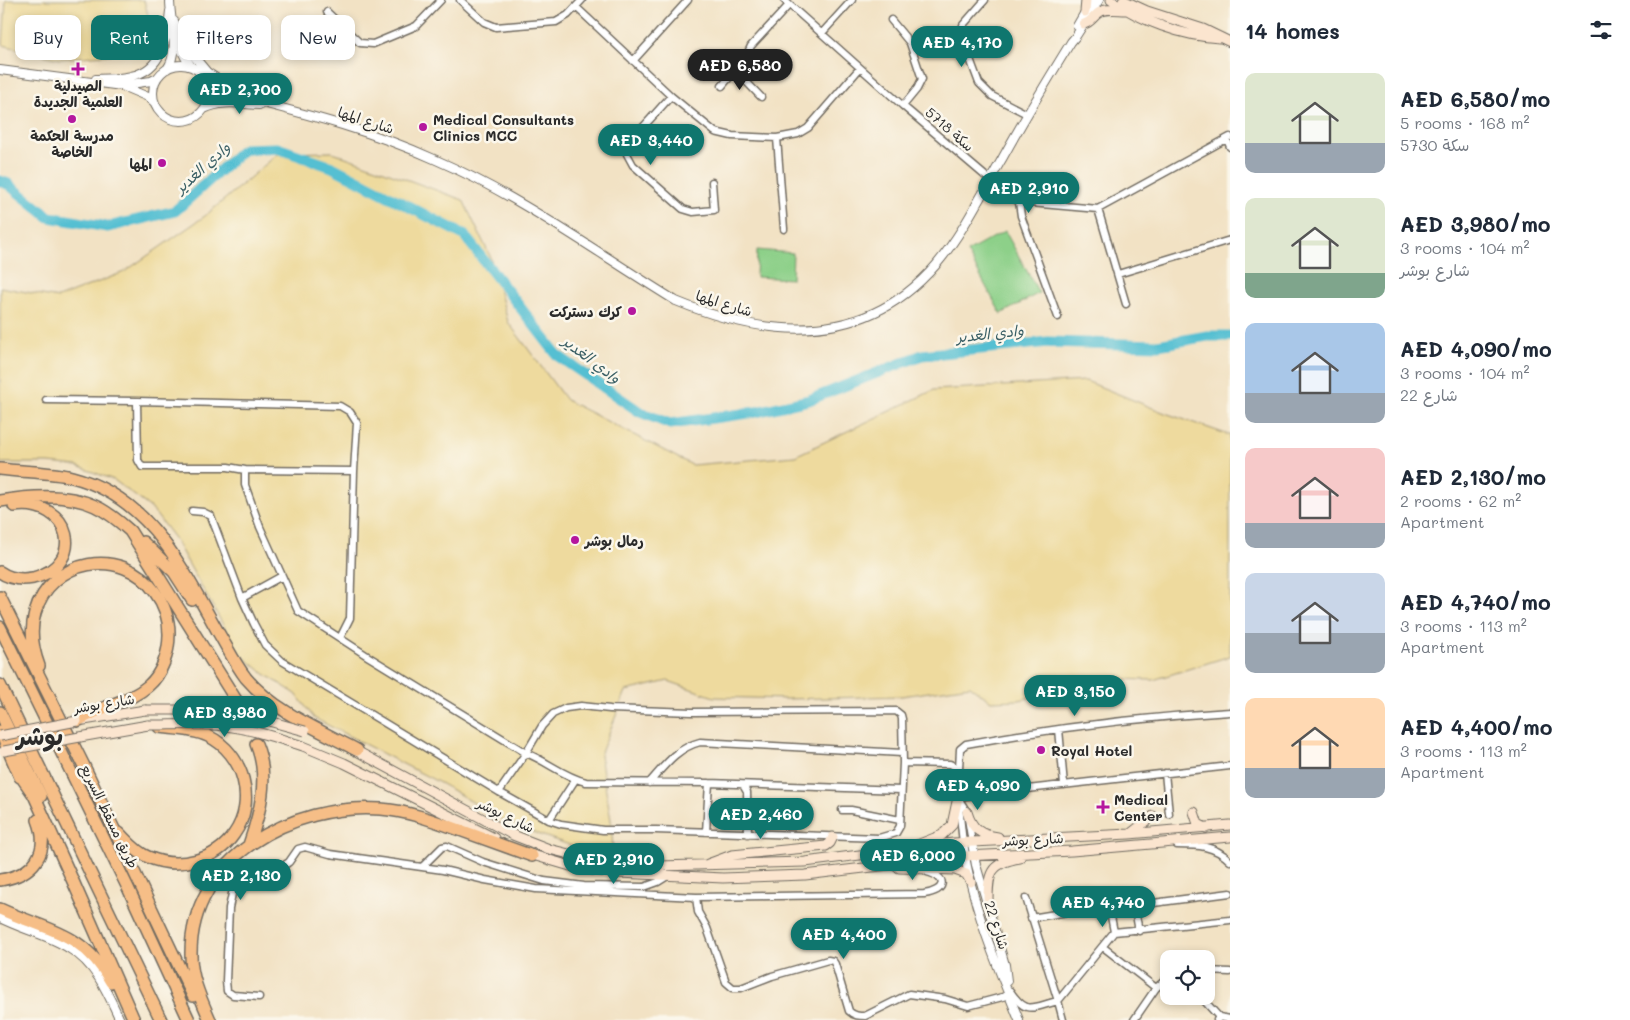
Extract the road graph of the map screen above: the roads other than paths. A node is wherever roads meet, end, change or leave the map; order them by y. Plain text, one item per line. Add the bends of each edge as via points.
1 (171, 0) edge
2 (441, 0) edge
3 (460, 0) edge
4 (582, 0) edge
5 (688, 0) edge
6 (852, 0) edge
7 (985, 0) edge
8 (1086, 0) edge
9 (1092, 0) edge
10 (1099, 0) edge
11 (1111, 0) edge
12 (1123, 0) edge
13 (787, 2) edge
14 (576, 7) junction
15 (1127, 10) junction
16 (170, 11) junction
17 (327, 12) dead end
18 (1085, 12) junction
19 (891, 20) dead end
20 (174, 21) junction
21 (1084, 24) junction
22 (822, 34) junction
23 (1219, 38) junction
24 (1071, 42) junction
25 (1230, 42) edge
26 (632, 61) junction
27 (191, 66) junction
28 (860, 68) junction
29 (166, 69) junction
30 (0, 70) edge
31 (735, 70) junction
32 (157, 78) junction
33 (79, 80) junction
34 (207, 82) junction
35 (122, 86) junction
36 (722, 86) dead end
37 (671, 96) junction
38 (761, 97) dead end
39 (248, 98) junction
40 (155, 103) junction
41 (273, 106) junction
42 (903, 106) junction
43 (204, 109) junction
44 (1027, 114) junction
45 (777, 138) junction
46 (1229, 138) edge
47 (1230, 147) edge
48 (990, 180) junction
49 (712, 182) dead end
50 (1019, 202) junction
51 (1098, 209) junction
52 (784, 229) dead end
53 (1230, 240) edge
54 (1118, 274) junction
55 (1126, 304) dead end
56 (1058, 317) dead end
57 (46, 400) dead end
58 (136, 401) junction
59 (0, 469) edge
60 (245, 470) junction
61 (354, 471) junction
62 (0, 501) edge
63 (0, 509) edge
64 (192, 511) dead end
65 (133, 534) junction
66 (0, 572) edge
67 (282, 576) junction
68 (0, 597) edge
69 (242, 598) junction
70 (0, 627) edge
71 (340, 638) junction
72 (0, 685) edge
73 (276, 704) junction
74 (54, 707) junction
75 (241, 708) tunnel mouth
76 (0, 712) edge
77 (1230, 712) edge
78 (76, 721) junction
79 (148, 725) junction
80 (1059, 729) junction
81 (0, 731) edge
82 (0, 736) edge
83 (256, 744) tunnel mouth
84 (357, 750) junction
85 (2, 751) edge
86 (526, 752) junction
87 (902, 753) junction
88 (902, 764) junction
89 (84, 766) junction
90 (1230, 766) edge
91 (959, 769) junction
92 (18, 772) junction
93 (1165, 773) junction
94 (575, 780) junction
95 (649, 782) junction
96 (709, 783) junction
97 (736, 784) junction
98 (1064, 785) junction
99 (901, 790) junction
100 (499, 792) junction
101 (958, 798) junction
102 (842, 810) dead end
103 (967, 812) junction
104 (1194, 812) dead end
105 (1170, 814) dead end
106 (1154, 816) dead end
107 (549, 820) junction
108 (900, 820) junction
109 (1230, 825) edge
110 (1206, 828) junction
111 (706, 832) junction
112 (748, 834) junction
113 (1129, 834) junction
114 (833, 837) junction
115 (1230, 837) edge
116 (1020, 841) junction
117 (968, 843) junction
118 (249, 845) junction
119 (1146, 845) junction
120 (909, 848) junction
121 (1072, 851) junction
122 (436, 854) junction
123 (532, 856) junction
124 (970, 856) junction
125 (1230, 860) edge
126 (705, 866) junction
127 (422, 867) junction
128 (864, 867) junction
129 (916, 869) junction
130 (443, 870) junction
131 (666, 877) junction
132 (0, 880) edge
133 (971, 882) junction
134 (1230, 893) edge
135 (696, 897) junction
136 (1026, 898) dead end
137 (988, 903) junction
138 (0, 909) edge
139 (0, 918) edge
140 (1031, 918) junction
141 (1230, 920) edge
142 (36, 927) junction
143 (94, 928) junction
144 (1139, 931) junction
145 (1114, 932) junction
146 (1103, 947) junction
147 (1215, 971) edge
148 (1230, 972) edge
149 (1160, 985) edge
150 (1156, 988) junction
151 (1009, 992) junction
152 (259, 997) dead end
153 (1058, 1001) junction
154 (1207, 1005) edge
155 (1218, 1019) edge
156 (1230, 1019) edge
157 (120, 1020) edge
158 (129, 1020) edge
159 (134, 1020) edge
160 (161, 1020) edge
161 (190, 1020) edge
162 (205, 1020) edge
163 (210, 1020) edge
164 (1020, 1020) edge
165 (1063, 1020) edge
166 (1134, 1020) edge

1 - 16 street
1 - 20 street
2 - 17 street via 416,26 373,44 360,43
3 - 14 street via 484,22 496,27 556,22
4 - 14 street
5 - 26 street
6 - 22 street
7 - 44 street via 963,25 962,37 973,67 980,83 992,96
8 - 18 main road
9 - 18 street, شارع المها
10 - 21 street, شارع المها
11 - 15 main road
12 - 23 main road
13 - 22 street, سكة 5718
13 - 31 street via 750,46
14 - 26 street
15 - 21 main road via 1103,10
15 - 23 main road via 1181,32
16 - 29 street via 174,44
16 - 33 street via 163,48 148,69 124,77
18 - 24 street, شارع المها
19 - 42 street via 910,43 922,80
20 - 27 street via 180,47
20 - 39 street via 192,54 207,72
21 - 24 street, شارع المها
22 - 28 street, سكة 5718
23 - 25 main road
24 - 44 street, شارع المها
26 - 37 street
27 - 29 street via 175,65
27 - 34 street
28 - 42 street, سكة 5718
28 - 45 street via 808,128 798,134
29 - 32 street
30 - 33 street
31 - 36 street
31 - 38 street
32 - 35 street
32 - 40 street via 153,90
33 - 35 street
34 - 39 street, شارع المها via 221,92
34 - 43 street via 208,101
35 - 40 street
37 - 45 street via 715,132
37 - 49 street via 628,144 627,154 683,209 694,212 714,210
39 - 41 street, شارع المها
40 - 43 street via 166,116 181,121 196,116
41 - 43 street, شارع المها via 223,102
41 - 48 street, شارع المها via 352,128 435,159 508,195 676,300 726,319 782,329 813,328 848,321 896,301 946,252
42 - 48 street, سكة 5718
44 - 48 street, شارع المها
45 - 52 street
46 - 47 street
46 - 51 street
48 - 50 street, سكة 5718
50 - 51 street
50 - 56 street via 1021,216
51 - 54 street
53 - 54 street
54 - 55 street
57 - 58 street
58 - 60 street via 138,460 142,467 228,467
58 - 61 street via 340,406 350,412 357,423
59 - 73 highway via 72,477 123,500 168,545 233,659 246,678
60 - 61 street
60 - 67 street via 245,486
61 - 71 street via 350,618
62 - 65 highway via 51,497 80,501 112,516
63 - 66 highway via 25,504 48,511 60,520 68,536 62,558 44,576 18,579
64 - 69 street via 211,516
65 - 73 highway via 174,572 244,680 267,701
65 - 75 highway
67 - 69 street
67 - 71 street via 298,611
68 - 74 highway
69 - 100 street via 265,645 282,660
70 - 161 highway, طريق مسقط السريع
71 - 86 street
72 - 160 highway
73 - 84 highway
74 - 78 highway via 34,646 33,618 39,604 53,583 71,569 92,563 128,568 146,581 163,606 169,624 164,663 150,685 137,694
74 - 89 highway
76 - 143 highway via 85,889
77 - 80 street
78 - 82 main road, شارع بوشر, bridge
78 - 84 main road, شارع بوشر, bridge via 145,710 203,710 240,714 305,731
79 - 85 main road, شارع بوشر, bridge
79 - 89 highway via 208,736 228,751 240,768 245,788 241,820 234,835 211,855 191,862 170,863 140,853 118,832
79 - 123 main road, شارع بوشر, bridge via 223,726 259,732 303,746
80 - 91 street via 966,744 960,748
80 - 98 street
81 - 92 highway
83 - 118 highway via 263,768 262,790 258,819
84 - 126 main road, شارع بوشر via 513,835 549,850 621,864
86 - 87 street via 553,714 581,706 692,712 896,712 902,719
86 - 94 street
86 - 100 street
87 - 88 street
87 - 95 street via 700,742 677,753
88 - 91 street via 950,764
88 - 99 street
89 - 162 highway
90 - 93 street
91 - 101 street
92 - 132 highway via 39,822 43,841 31,868 16,877
92 - 143 highway via 34,796
93 - 98 street
93 - 105 street
94 - 95 street
94 - 107 street
95 - 96 street
96 - 97 street
96 - 111 street
97 - 99 street
97 - 112 street via 743,785 746,792
98 - 101 street
99 - 108 street
100 - 107 street
101 - 103 street, شارع 22
101 - 117 street, شارع 22
101 - 120 main road via 955,819 948,830
102 - 108 street
103 - 116 main road via 970,823 981,834
103 - 117 street, شارع 22
104 - 110 main road via 1198,824
106 - 113 main road
107 - 111 street via 572,827 602,830
108 - 114 street via 896,833 885,837
109 - 110 main road, شارع بوشر
110 - 113 main road, شارع بوشر
111 - 112 street
112 - 114 street
113 - 116 main road, شارع بوشر
114 - 126 main road via 826,846 732,855
115 - 119 main road, شارع بوشر
116 - 117 main road, شارع بوشر
117 - 120 main road, شارع بوشر
117 - 124 street, شارع 22
118 - 123 highway via 278,827 305,817 342,810 378,809 410,813
118 - 163 highway via 212,881 194,927 193,977
119 - 121 main road, شارع بوشر
119 - 125 street via 1199,845
120 - 126 main road, شارع بوشر via 805,862
121 - 124 main road, شارع بوشر
121 - 137 main road via 1002,861 994,866 989,877
122 - 127 street
122 - 130 street
122 - 131 street via 447,846 535,879 584,886 644,887
123 - 131 main road, شارع بوشر via 577,868
124 - 128 main road, شارع بوشر
124 - 133 street, شارع 22
124 - 137 street, شارع 22
127 - 130 street
127 - 152 street via 330,854 305,847 298,849 279,869 245,875 233,889 229,908 226,981 233,995
128 - 129 main road
128 - 131 main road, شارع بوشر via 805,875
129 - 133 main road via 961,871
129 - 135 street via 938,874 942,886 939,890 924,894
130 - 135 street via 536,889
133 - 151 street, شارع 22 via 992,951
134 - 144 street via 1138,905 1135,910
135 - 151 street via 698,912 726,982 733,988 742,988 828,960 835,964 849,1011 859,1016 909,994 968,1006
136 - 140 street
137 - 151 street, شارع 22
138 - 142 highway
139 - 142 street
140 - 145 street via 1108,907
140 - 153 street
141 - 144 street
142 - 157 street via 84,960 102,982
142 - 158 highway via 70,937 90,953 107,974
143 - 159 highway
144 - 145 street
145 - 146 street
146 - 150 street
146 - 153 street
147 - 148 street
149 - 150 street
150 - 166 street
151 - 153 street via 1027,1008
151 - 164 street, شارع 22
153 - 165 street
154 - 155 street
155 - 156 street

